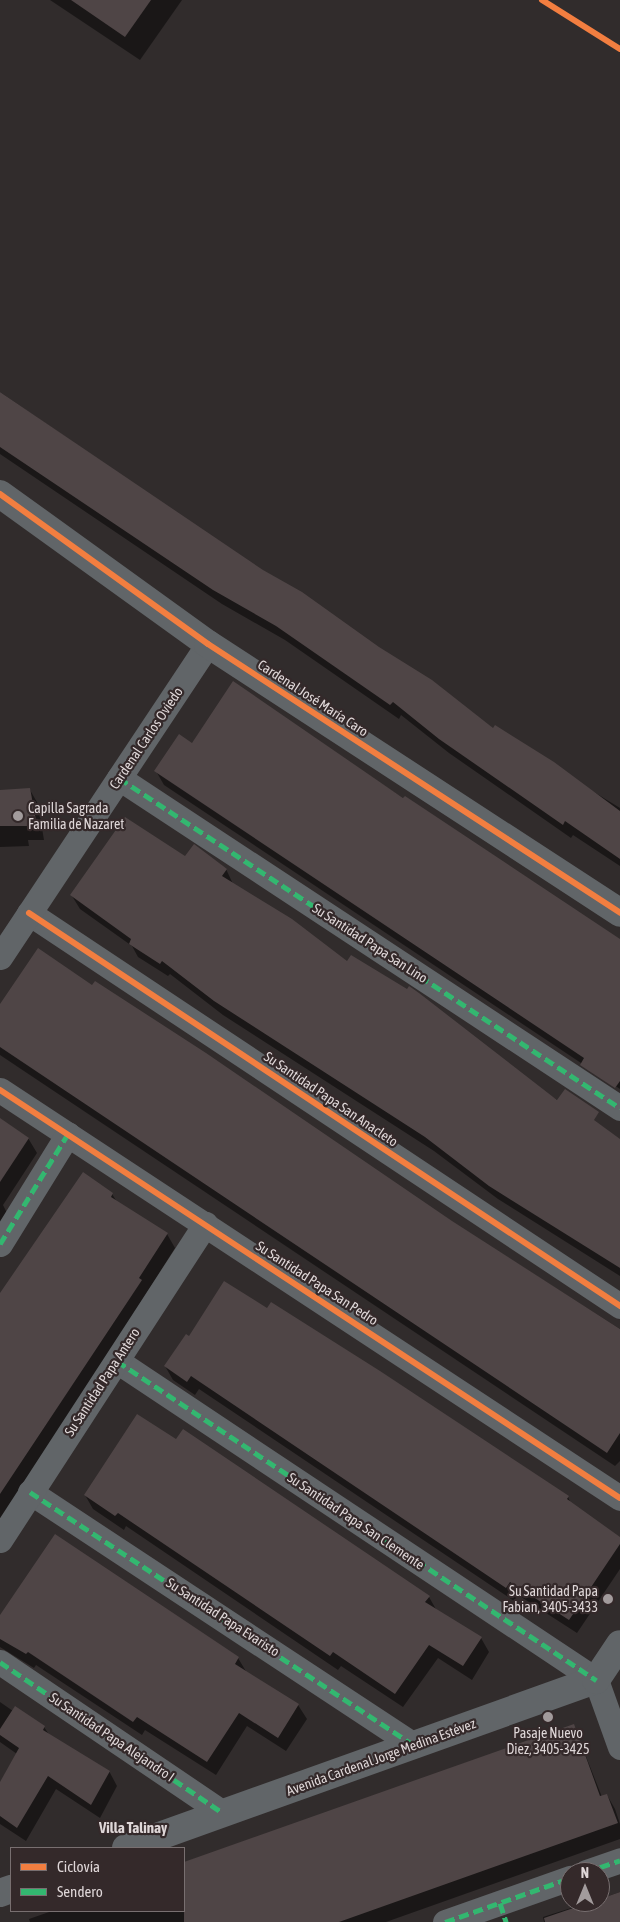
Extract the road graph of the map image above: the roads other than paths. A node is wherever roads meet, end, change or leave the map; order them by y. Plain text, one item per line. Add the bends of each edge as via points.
1 (0, 494) edge
2 (208, 644) junction
3 (119, 778) junction
4 (620, 913) edge
5 (29, 914) junction
6 (0, 957) edge
7 (0, 1090) edge
8 (620, 1108) edge
9 (68, 1134) junction
10 (205, 1224) junction
11 (0, 1244) edge
12 (620, 1306) edge
13 (117, 1361) junction
14 (30, 1492) junction
15 (620, 1498) edge
16 (0, 1540) edge
17 (620, 1644) edge
18 (0, 1662) edge
19 (608, 1676) edge
20 (414, 1745) junction
21 (620, 1747) edge
22 (224, 1813) junction
23 (129, 1847) edge
24 (560, 1883) edge
25 (503, 1912) edge
26 (445, 1922) edge

1 - 2 street, Cardenal José María Caro
2 - 3 street, Cardenal Carlos Oviedo
2 - 4 street, Cardenal José María Caro
3 - 5 street, Cardenal Carlos Oviedo
3 - 8 street, Su Santidad Papa San Lino
5 - 6 street, Cardenal Carlos Oviedo
5 - 12 street, Su Santidad Papa San Anacleto
7 - 9 street, Su Santidad Papa San Pedro
9 - 10 street, Su Santidad Papa San Pedro
9 - 11 street
10 - 13 street, Su Santidad Papa Antero
10 - 15 street, Su Santidad Papa San Pedro
13 - 14 street, Su Santidad Papa Antero
13 - 19 street, Su Santidad Papa San Clemente
14 - 16 street, Su Santidad Papa Antero
14 - 20 street, Su Santidad Papa Evaristo
17 - 19 street
18 - 22 street, Su Santidad Papa Alejandro I
19 - 20 street, Avenida Cardenal Jorge Medina Estévez
19 - 21 street
20 - 22 street, Avenida Cardenal Jorge Medina Estévez
22 - 23 street, Avenida Cardenal Jorge Medina Estévez
24 - 25 street
25 - 26 street

